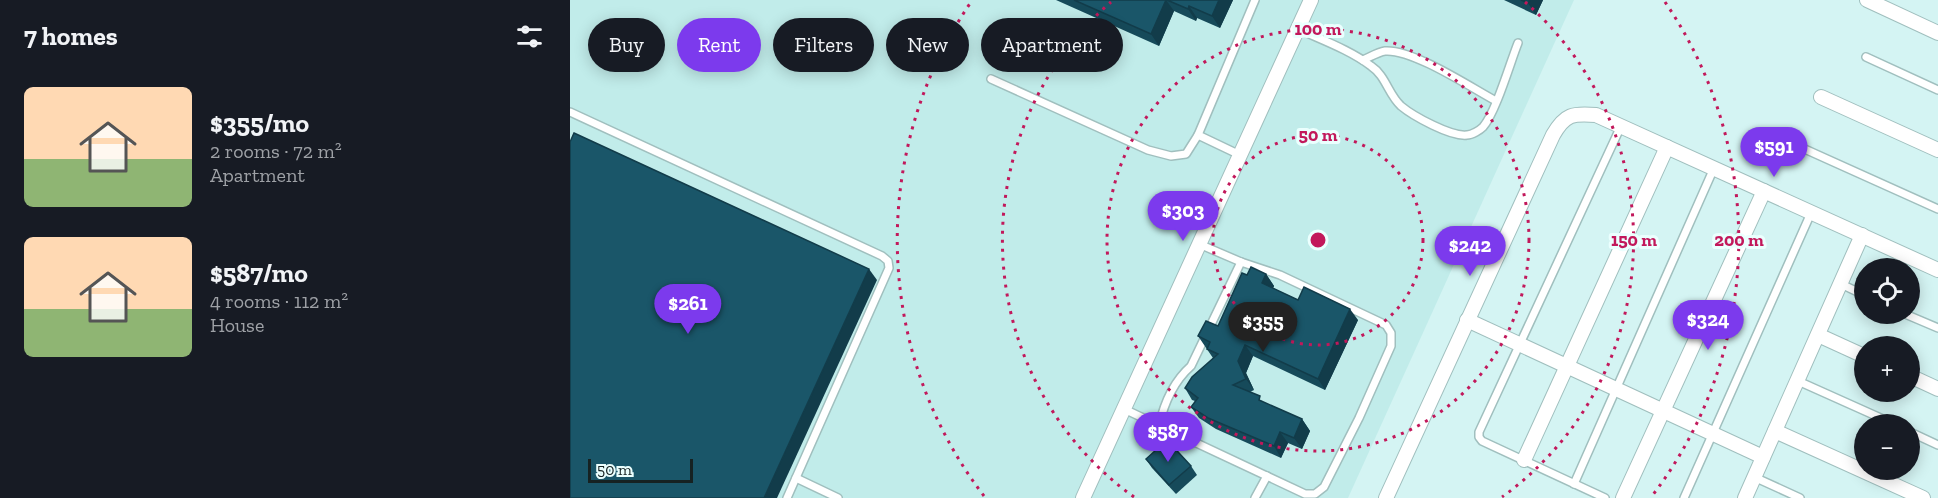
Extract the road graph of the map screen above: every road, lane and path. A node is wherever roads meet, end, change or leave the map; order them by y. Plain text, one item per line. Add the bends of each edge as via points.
1 (1255, 0) edge
2 (1311, 0) edge
3 (1867, 0) edge
4 (1298, 29) junction
5 (1938, 33) edge
6 (1518, 43) dead end
7 (1866, 57) dead end
8 (1363, 60) junction
9 (991, 79) dead end
10 (1938, 90) edge
11 (1821, 97) dead end
12 (1496, 100) junction
13 (570, 112) edge
14 (1621, 126) junction
15 (1198, 135) junction
16 (1798, 146) dead end
17 (1667, 147) junction
18 (1938, 150) edge
19 (1240, 155) junction
20 (1714, 168) junction
21 (1764, 191) junction
22 (1938, 209) edge
23 (1812, 212) junction
24 (1862, 235) junction
25 (1199, 244) junction
26 (1241, 262) junction
27 (1938, 270) edge
28 (1841, 285) junction
29 (1854, 291) edge
30 (1467, 320) junction
31 (1920, 320) edge
32 (1938, 328) edge
33 (1818, 335) junction
34 (1519, 344) junction
35 (1854, 351) edge
36 (1567, 366) junction
37 (1798, 381) junction
38 (1920, 381) edge
39 (1617, 389) junction
40 (1938, 389) edge
41 (1124, 409) junction
42 (1663, 410) junction
43 (1872, 414) edge
44 (1159, 426) junction
45 (1775, 431) junction
46 (1714, 434) junction
47 (1920, 437) edge
48 (1938, 445) edge
49 (1763, 457) junction
50 (1524, 460) junction
51 (1267, 476) junction
52 (1754, 477) junction
53 (796, 478) junction
54 (1574, 484) junction
55 (787, 498) edge
56 (838, 498) edge
57 (1083, 498) edge
58 (1256, 498) edge
59 (1386, 498) edge
60 (1605, 498) edge
61 (1623, 498) edge
62 (1684, 498) edge
63 (1744, 498) edge
64 (1800, 498) edge
65 (1923, 498) edge

1 - 15 lane
2 - 4 street
3 - 5 street
4 - 8 lane
4 - 19 street
6 - 12 lane
7 - 10 lane
8 - 12 lane via 1384,51 1400,53
8 - 12 lane via 1383,77 1402,107 1454,134 1468,135 1482,128
9 - 15 lane via 1148,150 1171,156 1186,154
11 - 18 street
13 - 53 lane via 888,261 889,268
14 - 17 street
14 - 30 street via 1585,114 1567,117 1560,124
14 - 34 lane
15 - 19 lane
16 - 22 lane
17 - 20 street
17 - 36 street
19 - 25 street
20 - 21 street
20 - 39 lane
21 - 23 street
21 - 42 street
23 - 24 street
23 - 46 lane
24 - 27 street
24 - 28 street
25 - 26 lane
25 - 41 street
26 - 44 lane via 1191,366 1179,376 1164,403
26 - 51 lane via 1280,275 1386,325 1391,333 1391,346 1324,487 1315,494 1305,494
28 - 29 lane
28 - 33 street
30 - 34 street
30 - 59 street
31 - 32 lane
33 - 35 street
33 - 37 street
34 - 36 street
34 - 50 lane via 1479,437
36 - 39 street
36 - 50 street
37 - 43 lane
37 - 45 street
38 - 40 street
39 - 42 street
39 - 54 lane
41 - 44 lane
41 - 57 street
42 - 46 street
42 - 61 street
44 - 51 lane
45 - 49 street
45 - 65 street
46 - 49 street
46 - 62 lane
47 - 48 lane
49 - 52 street
50 - 54 lane
51 - 58 lane
52 - 63 street
52 - 64 lane
53 - 55 lane
53 - 56 lane
54 - 60 lane

